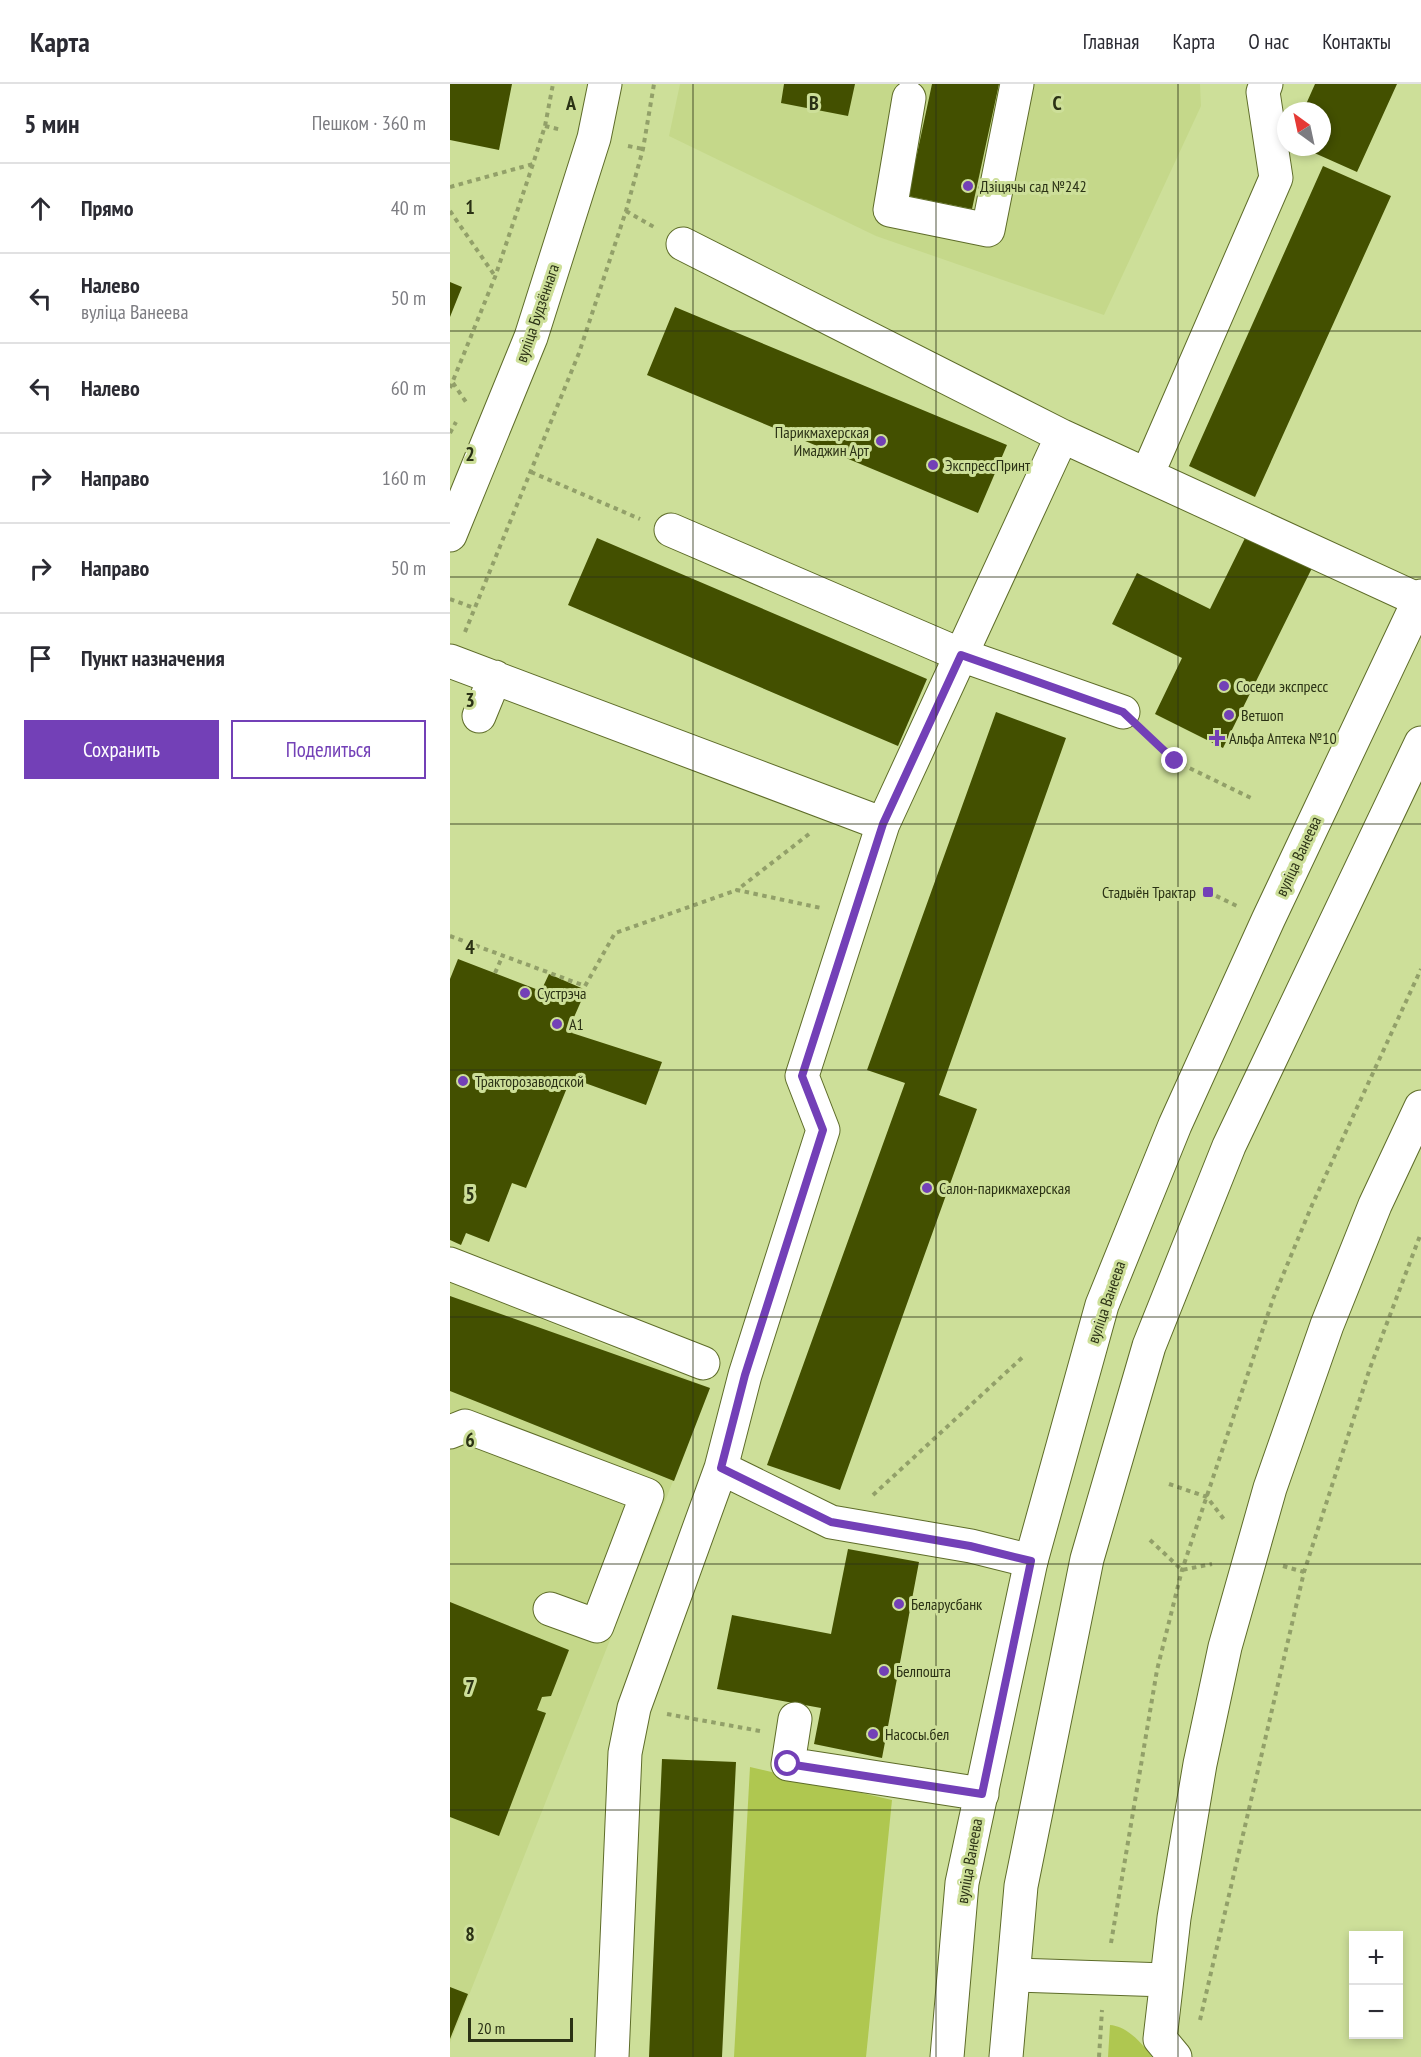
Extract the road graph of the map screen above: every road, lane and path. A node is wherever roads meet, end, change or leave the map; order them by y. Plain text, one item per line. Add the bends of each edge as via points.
1 (553, 84) edge
2 (605, 84) edge
3 (654, 84) edge
4 (1017, 84) edge
5 (1266, 84) edge
6 (909, 98) dead end
7 (533, 164) junction
8 (450, 187) edge
9 (450, 212) edge
10 (683, 244) dead end
11 (495, 277) junction
12 (452, 383) junction
13 (450, 388) edge
14 (462, 410) dead end
15 (458, 419) dead end
16 (450, 434) edge
17 (1062, 436) junction
18 (531, 472) junction
19 (1147, 475) junction
20 (659, 526) joint
21 (450, 535) edge
22 (1420, 598) edge
23 (450, 599) edge
24 (474, 608) junction
25 (961, 655) junction
26 (453, 661) edge
27 (495, 677) junction
28 (1123, 712) joint
29 (479, 717) dead end
30 (1421, 743) edge
31 (1251, 798) dead end
32 (842, 808) junction
33 (883, 824) junction
34 (737, 890) junction
35 (854, 914) junction
36 (450, 936) edge
37 (503, 955) junction
38 (1421, 969) edge
39 (495, 973) dead end
40 (1421, 1107) edge
41 (1421, 1233) edge
42 (450, 1264) edge
43 (1024, 1355) dead end
44 (703, 1363) dead end
45 (450, 1432) edge
46 (721, 1468) junction
47 (1169, 1484) dead end
48 (1207, 1497) junction
49 (842, 1524) junction
50 (1251, 1556) junction
51 (1031, 1561) junction
52 (550, 1609) dead end
53 (795, 1719) dead end
54 (982, 1794) junction
55 (1014, 1975) junction
56 (1105, 1978) junction
57 (1166, 1980) junction
58 (1197, 2030) dead end
59 (612, 2057) edge
60 (947, 2057) edge
61 (1006, 2057) edge
62 (1100, 2057) edge
63 (1175, 2057) edge

1 - 7 path
2 - 21 main road, вуліца Будзённага via 594,138 531,337
3 - 18 path via 643,149 626,211 579,353
4 - 6 main road via 988,230 890,210
5 - 19 main road via 1263,92 1276,178
7 - 8 path
7 - 11 path
9 - 11 path
10 - 17 main road
11 - 12 path
12 - 13 path
12 - 14 path via 466,402
15 - 16 path
17 - 19 main road
17 - 25 main road
18 - 20 path
18 - 24 path
19 - 22 main road
20 - 25 main road
22 - 51 main road, вуліца Ванеева via 1180,1115 1106,1294
23 - 24 path
24 - 26 path
25 - 28 main road
25 - 33 main road
26 - 27 main road
27 - 29 main road
27 - 32 main road
28 - 31 path via 1175,761
30 - 55 main road via 1229,1146 1149,1346 1087,1559 1022,1886
32 - 33 main road
32 - 34 path
33 - 35 main road
34 - 35 path
34 - 37 path via 615,933 585,986
35 - 46 main road via 802,1076 823,1130 745,1375
36 - 37 path
37 - 39 path
38 - 48 path via 1311,1205 1273,1299
40 - 50 main road via 1375,1205 1327,1325 1270,1488
41 - 58 path via 1370,1368 1304,1572
42 - 44 main road
43 - 49 path
45 - 52 main road via 465,1426 646,1495 597,1626
46 - 49 main road
46 - 59 main road via 633,1708 625,1753
47 - 48 path
48 - 50 path
48 - 56 path via 1182,1570 1157,1670
49 - 51 main road via 970,1546
50 - 57 main road via 1225,1647 1200,1764
51 - 54 main road, вуліца Ванеева
53 - 54 main road via 788,1764
54 - 60 main road, вуліца Ванеева via 962,1883
55 - 56 main road
55 - 61 main road
56 - 57 main road
56 - 62 path
57 - 63 main road via 1160,2038

